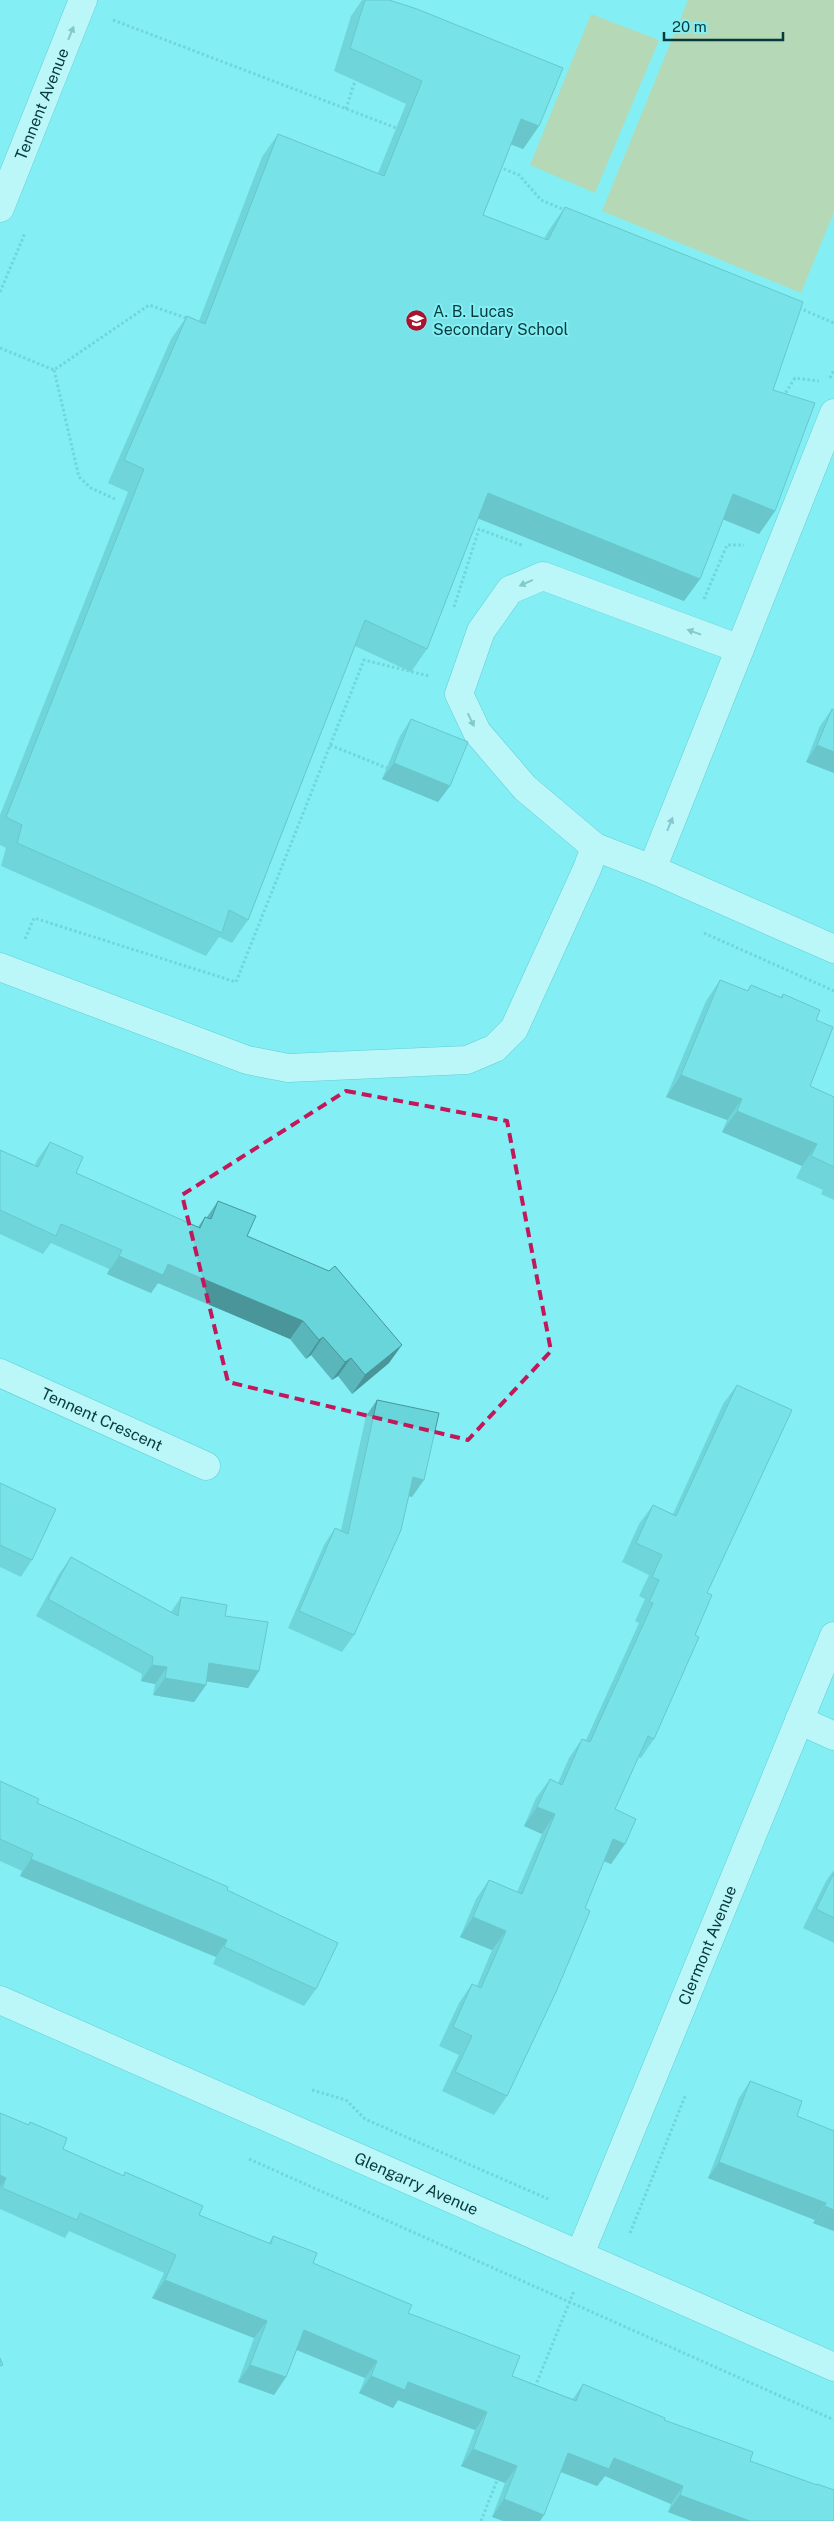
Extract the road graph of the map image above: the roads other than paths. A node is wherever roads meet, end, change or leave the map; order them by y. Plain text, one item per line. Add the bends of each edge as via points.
1 (83, 0) edge
2 (0, 208) edge
3 (834, 413) edge
4 (740, 649) junction
5 (595, 847) junction
6 (652, 869) junction
7 (834, 949) edge
8 (0, 967) edge
9 (0, 1373) edge
10 (206, 1466) dead end
11 (834, 1636) edge
12 (799, 1720) junction
13 (834, 1736) edge
14 (0, 2000) edge
15 (580, 2254) junction
16 (834, 2367) edge

2 -> 1 street, Tennent Avenue
3 - 4 street
4 -> 5 street via 543,576 510,590 480,631 459,694 477,732 525,788
6 -> 4 street
5 - 6 street
5 - 8 street via 514,1029 495,1048 467,1060 288,1068 247,1060
6 - 7 street
9 - 10 street, Tennent Crescent
11 - 12 street, Clermont Avenue
12 - 13 street
12 - 15 street, Clermont Avenue
14 - 15 street, Glengarry Avenue
15 - 16 street, Glengarry Avenue

